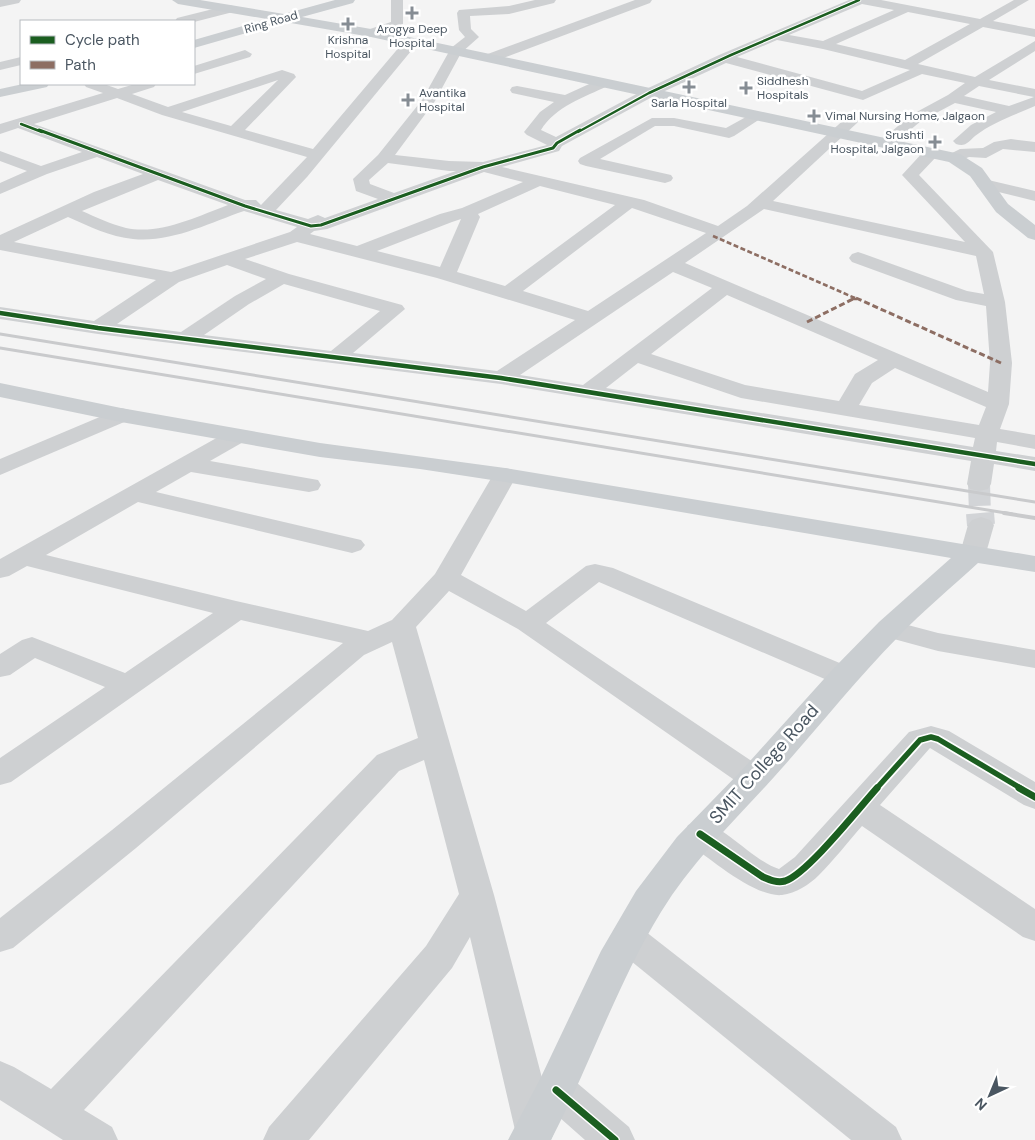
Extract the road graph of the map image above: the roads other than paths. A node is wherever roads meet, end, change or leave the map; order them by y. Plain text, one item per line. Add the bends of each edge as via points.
1 (15, 0) edge
2 (178, 0) edge
3 (337, 0) edge
4 (349, 0) edge
5 (397, 0) edge
6 (550, 0) edge
7 (646, 0) edge
8 (860, 0) edge
9 (1023, 0) edge
10 (0, 3) edge
11 (230, 5) edge
12 (904, 10) junction
13 (280, 18) junction
14 (184, 20) edge
15 (981, 23) junction
16 (1035, 33) edge
17 (371, 34) junction
18 (776, 36) junction
19 (195, 40) edge
20 (411, 42) junction
21 (195, 44) edge
22 (824, 45) junction
23 (1035, 45) edge
24 (456, 51) junction
25 (245, 54) dead end
26 (490, 58) junction
27 (724, 58) junction
28 (20, 61) edge
29 (907, 64) junction
30 (0, 66) edge
31 (195, 70) edge
32 (921, 70) junction
33 (980, 81) junction
34 (603, 83) junction
35 (22, 85) edge
36 (37, 85) edge
37 (94, 85) edge
38 (146, 85) edge
39 (517, 90) dead end
40 (0, 93) edge
41 (649, 93) junction
42 (1035, 93) edge
43 (118, 94) junction
44 (953, 98) junction
45 (567, 100) junction
46 (1035, 101) edge
47 (1010, 111) junction
48 (167, 112) junction
49 (755, 116) junction
50 (852, 120) dead end
51 (20, 124) junction
52 (0, 129) edge
53 (234, 132) junction
54 (839, 133) junction
55 (961, 141) dead end
56 (557, 143) junction
57 (886, 143) junction
58 (1035, 147) edge
59 (96, 152) junction
60 (2, 153) edge
61 (930, 153) junction
62 (986, 153) junction
63 (316, 155) junction
64 (384, 158) junction
65 (954, 158) junction
66 (1010, 159) dead end
67 (477, 167) junction
68 (41, 172) junction
69 (158, 174) junction
70 (665, 178) dead end
71 (536, 182) junction
72 (984, 184) junction
73 (0, 189) edge
74 (1035, 196) edge
75 (278, 197) junction
76 (390, 198) junction
77 (628, 203) junction
78 (760, 203) junction
79 (245, 206) junction
80 (67, 211) junction
81 (264, 212) junction
82 (468, 212) junction
83 (304, 231) junction
84 (719, 232) junction
85 (1035, 234) edge
86 (0, 243) edge
87 (360, 251) junction
88 (984, 252) junction
89 (858, 258) dead end
90 (227, 259) junction
91 (671, 264) junction
92 (447, 274) junction
93 (172, 278) junction
94 (282, 278) junction
95 (726, 287) junction
96 (510, 291) junction
97 (995, 302) junction
98 (0, 313) edge
99 (590, 318) junction
100 (98, 328) junction
101 (185, 339) junction
102 (635, 355) junction
103 (336, 357) junction
104 (894, 359) junction
105 (501, 378) junction
106 (0, 390) edge
107 (587, 392) junction
108 (998, 404) junction
109 (846, 409) junction
110 (120, 415) junction
111 (237, 436) junction
112 (1035, 442) edge
113 (985, 445) junction
114 (187, 464) junction
115 (1035, 464) edge
116 (0, 468) edge
117 (505, 475) junction
118 (979, 484) tunnel mouth
119 (309, 486) dead end
120 (134, 494) junction
121 (977, 539) junction
122 (352, 545) dead end
123 (24, 557) junction
124 (1035, 564) edge
125 (0, 570) edge
126 (446, 578) junction
127 (236, 610) junction
128 (528, 623) junction
129 (402, 626) junction
130 (889, 629) junction
131 (372, 640) junction
132 (1035, 659) edge
133 (0, 668) edge
134 (844, 676) junction
135 (128, 684) junction
136 (434, 744) junction
137 (0, 774) edge
138 (754, 778) junction
139 (1035, 797) edge
140 (860, 808) junction
141 (700, 834) junction
142 (477, 895) junction
143 (1035, 927) edge
144 (0, 938) edge
145 (628, 938) junction
146 (0, 1079) edge
147 (556, 1090) junction
148 (54, 1113) junction
149 (532, 1135) edge
150 (98, 1140) edge
151 (282, 1140) edge
152 (615, 1140) edge
153 (882, 1140) edge

1 - 10 street
2 - 11 main road via 210,6
3 - 13 main road
4 - 13 main road, Ring Road
5 - 17 street via 398,24
6 - 24 street via 509,10 463,13 465,30 473,37
7 - 26 street
8 - 12 street
8 - 18 street
9 - 15 street
11 - 13 main road
11 - 14 street
12 - 15 street
12 - 22 street
13 - 17 main road
13 - 19 main road
13 - 21 main road, Ring Road
15 - 16 street
15 - 29 street
17 - 20 main road
18 - 22 street
18 - 27 street
20 - 24 main road
20 - 63 street
22 - 29 street
23 - 33 street
24 - 26 main road
24 - 64 street via 428,101
25 - 31 street
26 - 34 main road
27 - 32 street via 863,96
27 - 41 street
28 - 30 street
29 - 32 street
32 - 33 street
33 - 42 street
33 - 44 street
34 - 41 main road
34 - 45 street
35 - 40 main road
36 - 40 main road
37 - 43 street
38 - 43 street
39 - 45 street
41 - 49 main road
41 - 56 street
43 - 48 street
43 - 51 street
44 - 47 street
44 - 57 street via 916,118
45 - 56 street via 538,120 532,132
46 - 47 street
47 - 55 street
48 - 53 street
48 - 53 street via 282,74 289,77
49 - 54 main road
49 - 70 street via 729,133 674,122 652,122 586,161
50 - 54 street
51 - 52 street
51 - 59 street
53 - 63 street
54 - 57 main road
54 - 78 street
56 - 67 street via 553,148
57 - 61 main road
58 - 62 street via 999,145
59 - 68 street
59 - 69 street
60 - 68 street
61 - 65 main road
61 - 88 street via 910,175
62 - 65 street via 966,152
62 - 66 street
63 - 75 street
64 - 67 street
64 - 76 street via 361,178 362,187
65 - 72 main road via 976,172
67 - 71 street
67 - 76 street
68 - 73 street
69 - 79 street
69 - 80 street
71 - 77 street
71 - 82 street
72 - 74 street
72 - 85 main road via 1002,208
75 - 79 street
75 - 81 street
76 - 83 street
77 - 84 street
77 - 96 street
78 - 84 street
78 - 88 street
79 - 80 street via 145,235 116,231
79 - 81 street
80 - 86 street
81 - 83 street
82 - 87 street
82 - 92 street via 471,217
83 - 87 street
83 - 90 street
84 - 91 street
86 - 93 street
87 - 92 street
88 - 97 street
89 - 97 street via 963,296
90 - 93 street
90 - 94 street
91 - 95 street
91 - 99 street
92 - 96 street
93 - 100 street
94 - 101 street via 242,300
94 - 103 street via 395,309
95 - 102 street
95 - 104 street
96 - 99 street
97 - 108 street via 1001,363
98 - 100 street
99 - 105 street
100 - 101 street
101 - 103 street
102 - 107 street
102 - 109 street via 741,391
103 - 105 street
104 - 108 street
104 - 109 street via 863,379
105 - 107 street
106 - 110 main road
107 - 113 street
108 - 113 street
109 - 113 street
110 - 111 main road
110 - 116 street
111 - 114 street
111 - 117 main road
112 - 113 street
113 - 115 street
113 - 118 street
114 - 119 street
114 - 120 street
117 - 121 main road
117 - 126 street
120 - 122 street
120 - 123 street
121 - 124 main road
121 - 130 main road, SMIT College Road
123 - 125 street
123 - 127 street
126 - 128 street
126 - 129 street
127 - 131 street
127 - 135 street
128 - 134 street via 595,572
128 - 138 street
129 - 131 street
129 - 136 street
130 - 132 street via 938,642
130 - 134 main road, SMIT College Road
131 - 144 street via 354,649
133 - 135 street via 32,646
134 - 138 main road, SMIT College Road
135 - 137 street
136 - 142 street
136 - 148 street via 388,763
138 - 141 main road, SMIT College Road
139 - 140 street via 938,739 924,737
140 - 141 street via 807,866 794,877 780,882 751,870
140 - 143 street
141 - 145 main road, SMIT College Road via 649,901
142 - 149 street
142 - 151 street via 440,957
145 - 147 main road, SMIT College Road
145 - 153 street
146 - 148 street
147 - 149 main road, SMIT College Road
147 - 152 street
148 - 150 street

